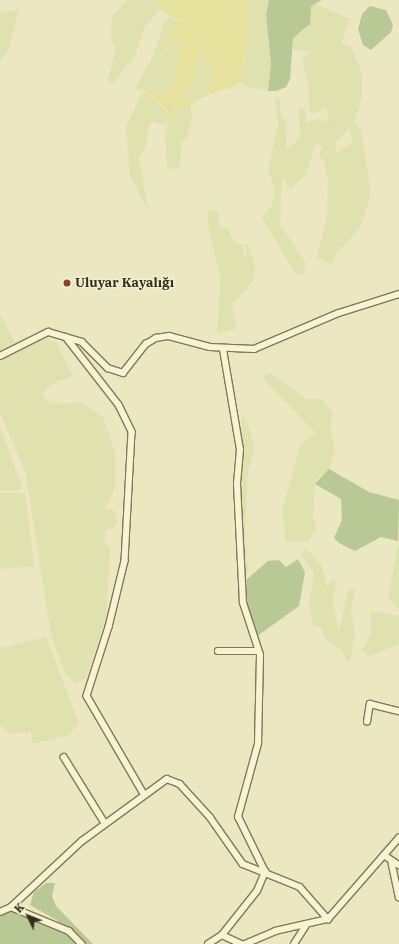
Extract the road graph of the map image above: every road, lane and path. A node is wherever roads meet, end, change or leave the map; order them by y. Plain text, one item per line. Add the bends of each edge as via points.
1 (399, 294) edge
2 (66, 337) junction
3 (223, 349) junction
4 (0, 356) edge
5 (218, 651) dead end
6 (258, 651) junction
7 (399, 711) edge
8 (367, 722) dead end
9 (64, 757) dead end
10 (144, 794) junction
11 (105, 823) junction
12 (399, 838) edge
13 (384, 855) junction
14 (392, 863) junction
15 (399, 865) edge
16 (265, 872) junction
17 (399, 897) edge
18 (11, 907) junction
19 (0, 912) edge
20 (328, 919) junction
21 (305, 927) junction
22 (222, 935) junction
23 (82, 944) edge
24 (208, 944) edge
25 (241, 944) edge
26 (245, 944) edge
27 (294, 944) edge

1 - 3 street via 339,313 254,349
2 - 3 street via 82,342 118,373 129,369 137,354 156,338 178,337
2 - 4 street via 40,334
2 - 10 street via 119,405 132,432 125,561 109,627 87,696
3 - 6 street via 240,450 237,484 243,603
5 - 6 street
6 - 16 street via 258,744 238,817
7 - 8 street via 370,704
9 - 11 street
10 - 11 street
10 - 16 street via 162,780 176,781 210,817 234,856 251,869
11 - 18 street
12 - 13 street
13 - 14 street
13 - 20 street
14 - 15 street
14 - 17 street
16 - 20 street via 300,888
16 - 22 street via 257,891
18 - 19 street
18 - 23 street via 68,931
20 - 21 street
21 - 26 street via 275,931
21 - 27 street
22 - 24 street
22 - 25 street

